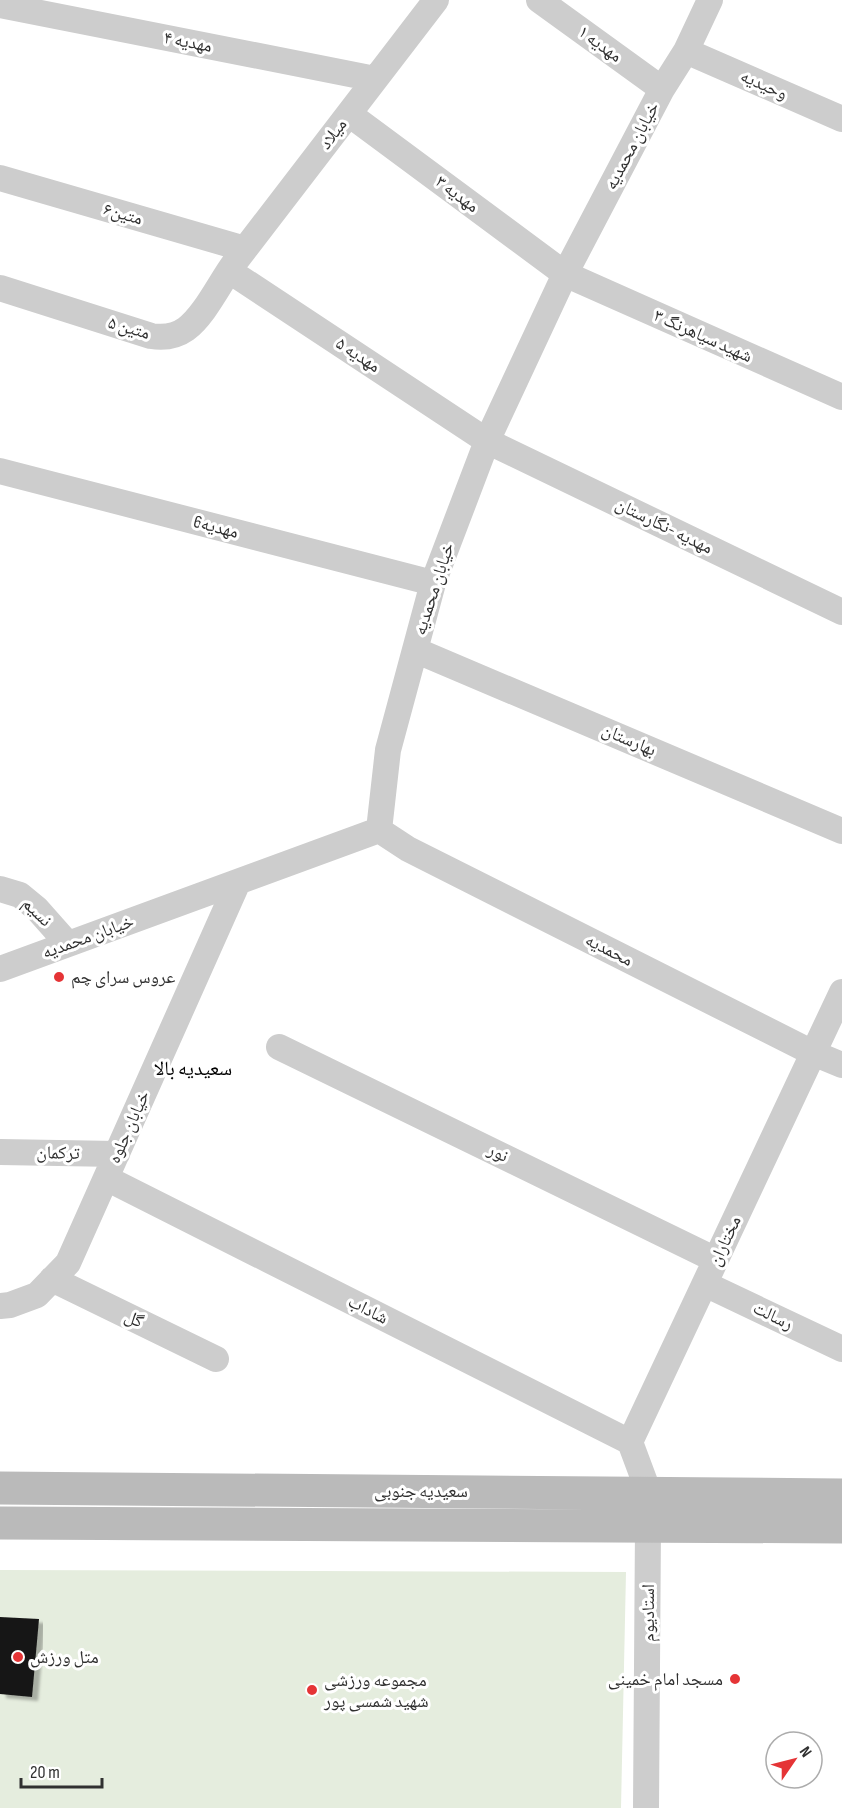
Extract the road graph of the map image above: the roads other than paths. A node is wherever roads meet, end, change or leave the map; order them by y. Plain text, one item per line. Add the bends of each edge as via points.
1 (436, 0) edge
2 (539, 0) edge
3 (710, 0) edge
4 (0, 5) edge
5 (686, 51) junction
6 (375, 79) junction
7 (662, 89) junction
8 (349, 114) junction
9 (842, 119) edge
10 (0, 178) edge
11 (238, 259) junction
12 (565, 274) junction
13 (0, 288) edge
14 (817, 387) junction
15 (842, 397) edge
16 (842, 416) edge
17 (487, 441) junction
18 (0, 471) edge
19 (433, 583) junction
20 (842, 612) edge
21 (415, 650) junction
22 (380, 830) junction
23 (842, 831) edge
24 (238, 882) junction
25 (0, 889) edge
26 (68, 944) junction
27 (0, 969) edge
28 (842, 992) edge
29 (279, 1047) dead end
30 (813, 1053) junction
31 (842, 1065) edge
32 (0, 1152) edge
33 (117, 1154) junction
34 (106, 1178) junction
35 (716, 1260) junction
36 (52, 1279) junction
37 (705, 1284) junction
38 (0, 1306) edge
39 (842, 1349) edge
40 (216, 1359) dead end
41 (630, 1442) junction
42 (0, 1488) edge
43 (649, 1493) junction
44 (842, 1495) edge
45 (0, 1523) edge
46 (648, 1526) junction
47 (842, 1527) edge
48 (646, 1808) edge

1 - 6 street, میلاد
2 - 7 street, مهدیه ۱
3 - 5 street, خیابان محمدیه
4 - 6 street, مهدیه ۴
5 - 7 street, خیابان محمدیه
5 - 9 street, وحیدیه
6 - 8 street, میلاد
7 - 12 street, خیابان محمدیه
8 - 11 street, میلاد
8 - 12 street, مهدیه ۳
10 - 11 street, متین۶
11 - 13 street, متین ۵ via 195,320 164,338
11 - 17 street, مهدیه ۵ via 234,274
12 - 14 street, شهید سیاهرنگ ۳
12 - 17 street, خیابان محمدیه
14 - 15 street, شهید سیاهرنگ ۳
14 - 16 street
17 - 19 street, خیابان محمدیه
17 - 20 street, مهدیه -نگارستان
18 - 19 street, مهدیه6
19 - 21 street, خیابان محمدیه
21 - 22 street, خیابان محمدیه via 387,750
21 - 23 street, بهارستان
22 - 24 street, خیابان محمدیه
22 - 30 street, محمدیه via 408,849
24 - 26 street, خیابان محمدیه
24 - 33 street, خیابان جلوه
25 - 26 street, نسیم via 20,895
26 - 27 street, خیابان محمدیه
28 - 30 street, مختاران
29 - 35 street, نور
30 - 31 street, محمدیه
30 - 35 street, مختاران
32 - 33 street, ترکمان
33 - 34 street, خیابان جلوه
34 - 36 street, خیابان جلوه via 68,1263
34 - 41 street, شاداب
35 - 37 street, مختاران
36 - 38 street, خیابان جلوه via 37,1295
36 - 40 street, گل
37 - 39 street, رسالت
37 - 41 street, مختاران
41 - 43 street
42 - 43 main road, سعیدیه جنوبی
43 - 44 main road, سعیدیه جنوبی
45 - 46 main road, سعیدیه جنوبی
46 - 47 main road, سعیدیه جنوبی
46 - 48 street, استادیوم

